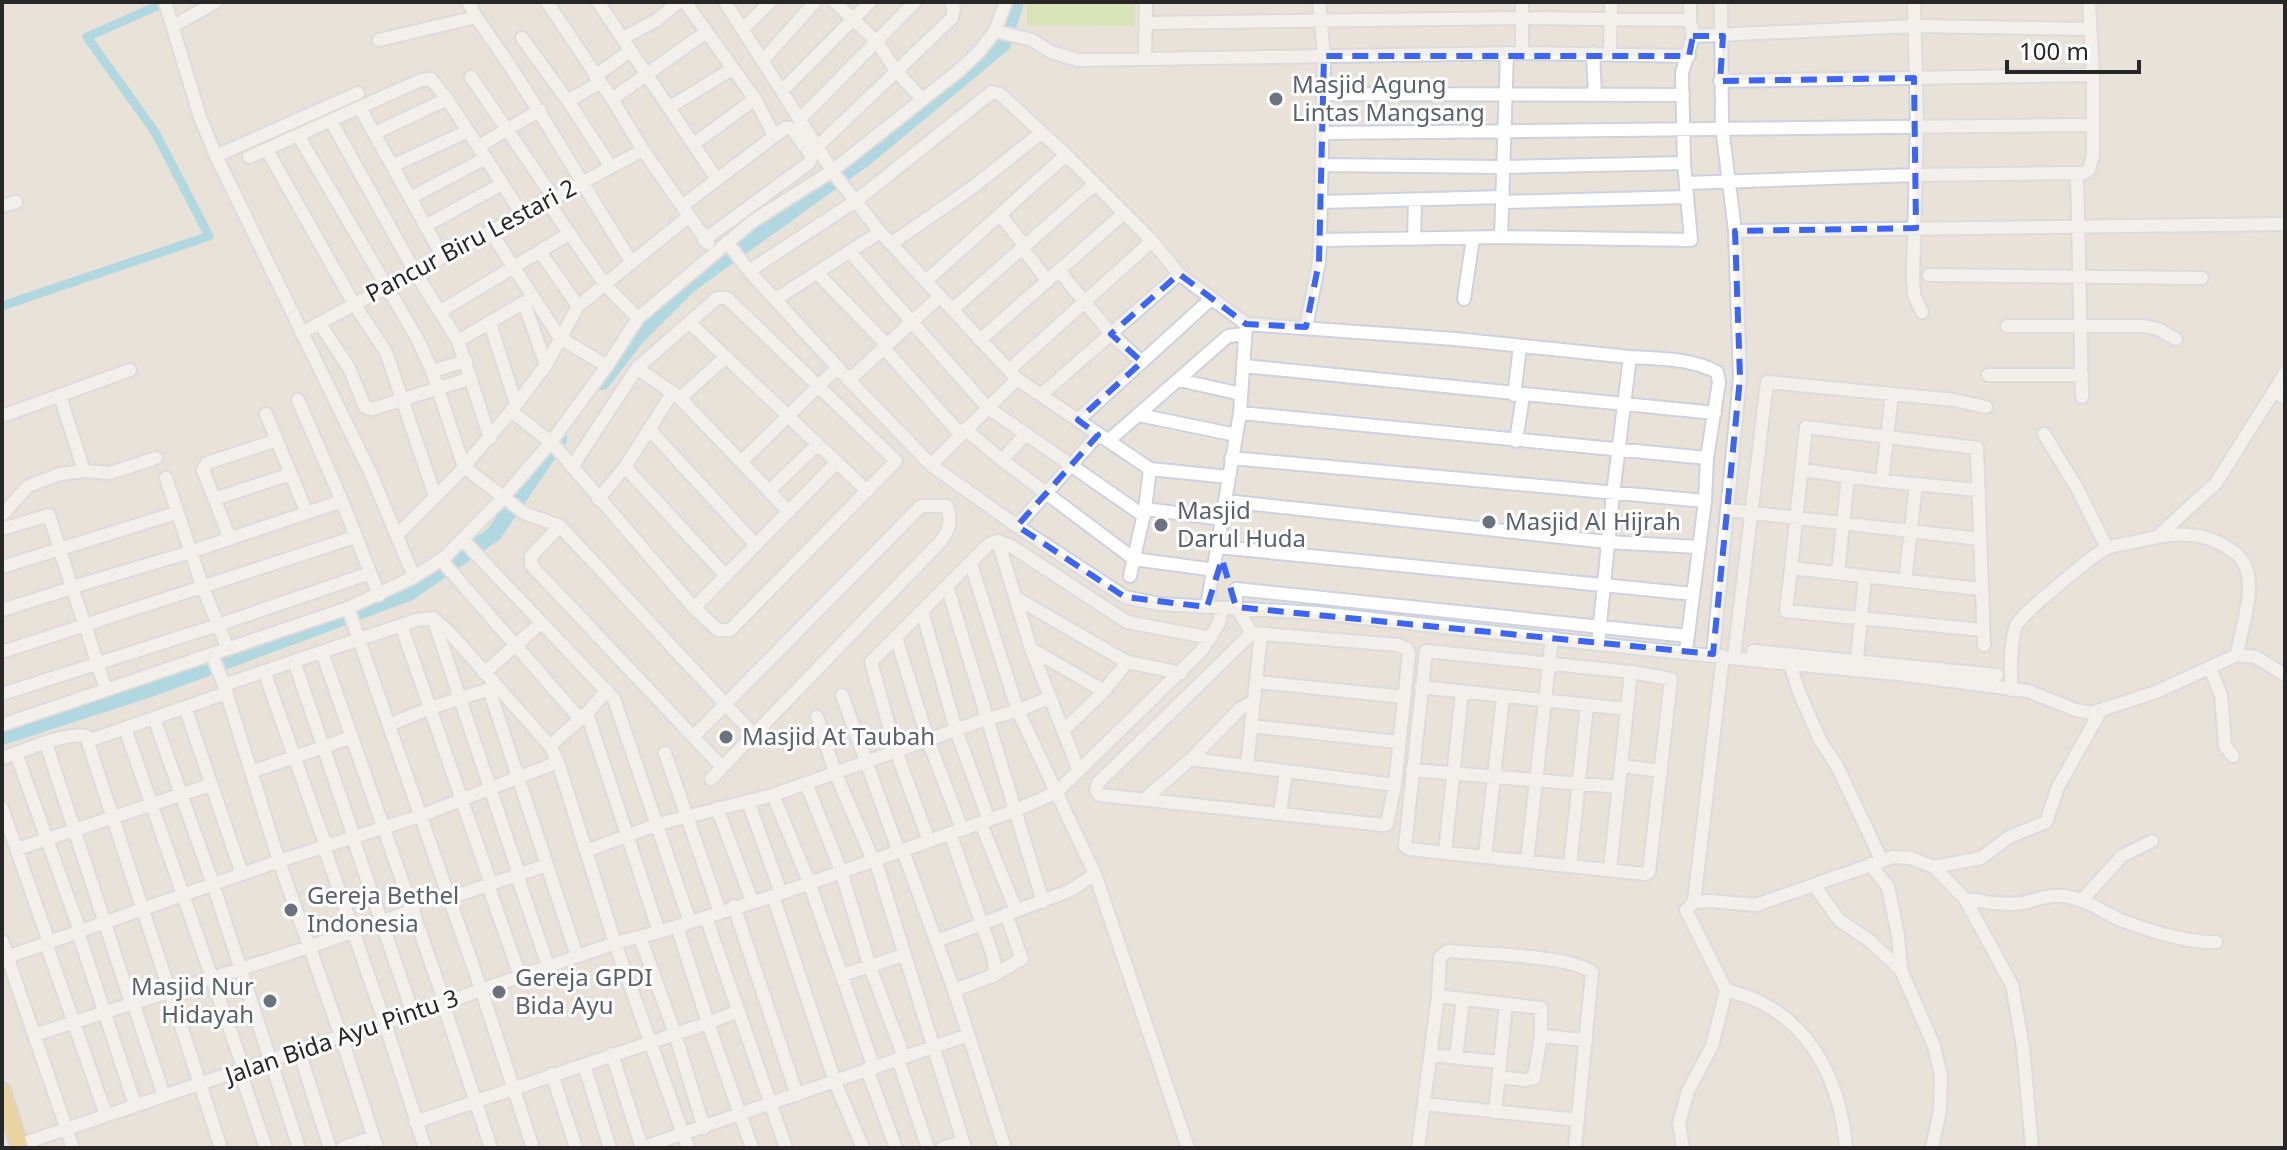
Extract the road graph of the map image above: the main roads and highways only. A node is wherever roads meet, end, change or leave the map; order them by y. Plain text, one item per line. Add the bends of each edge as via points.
1 (2, 1091) edge
2 (20, 1146) edge

1 - 2 main road

